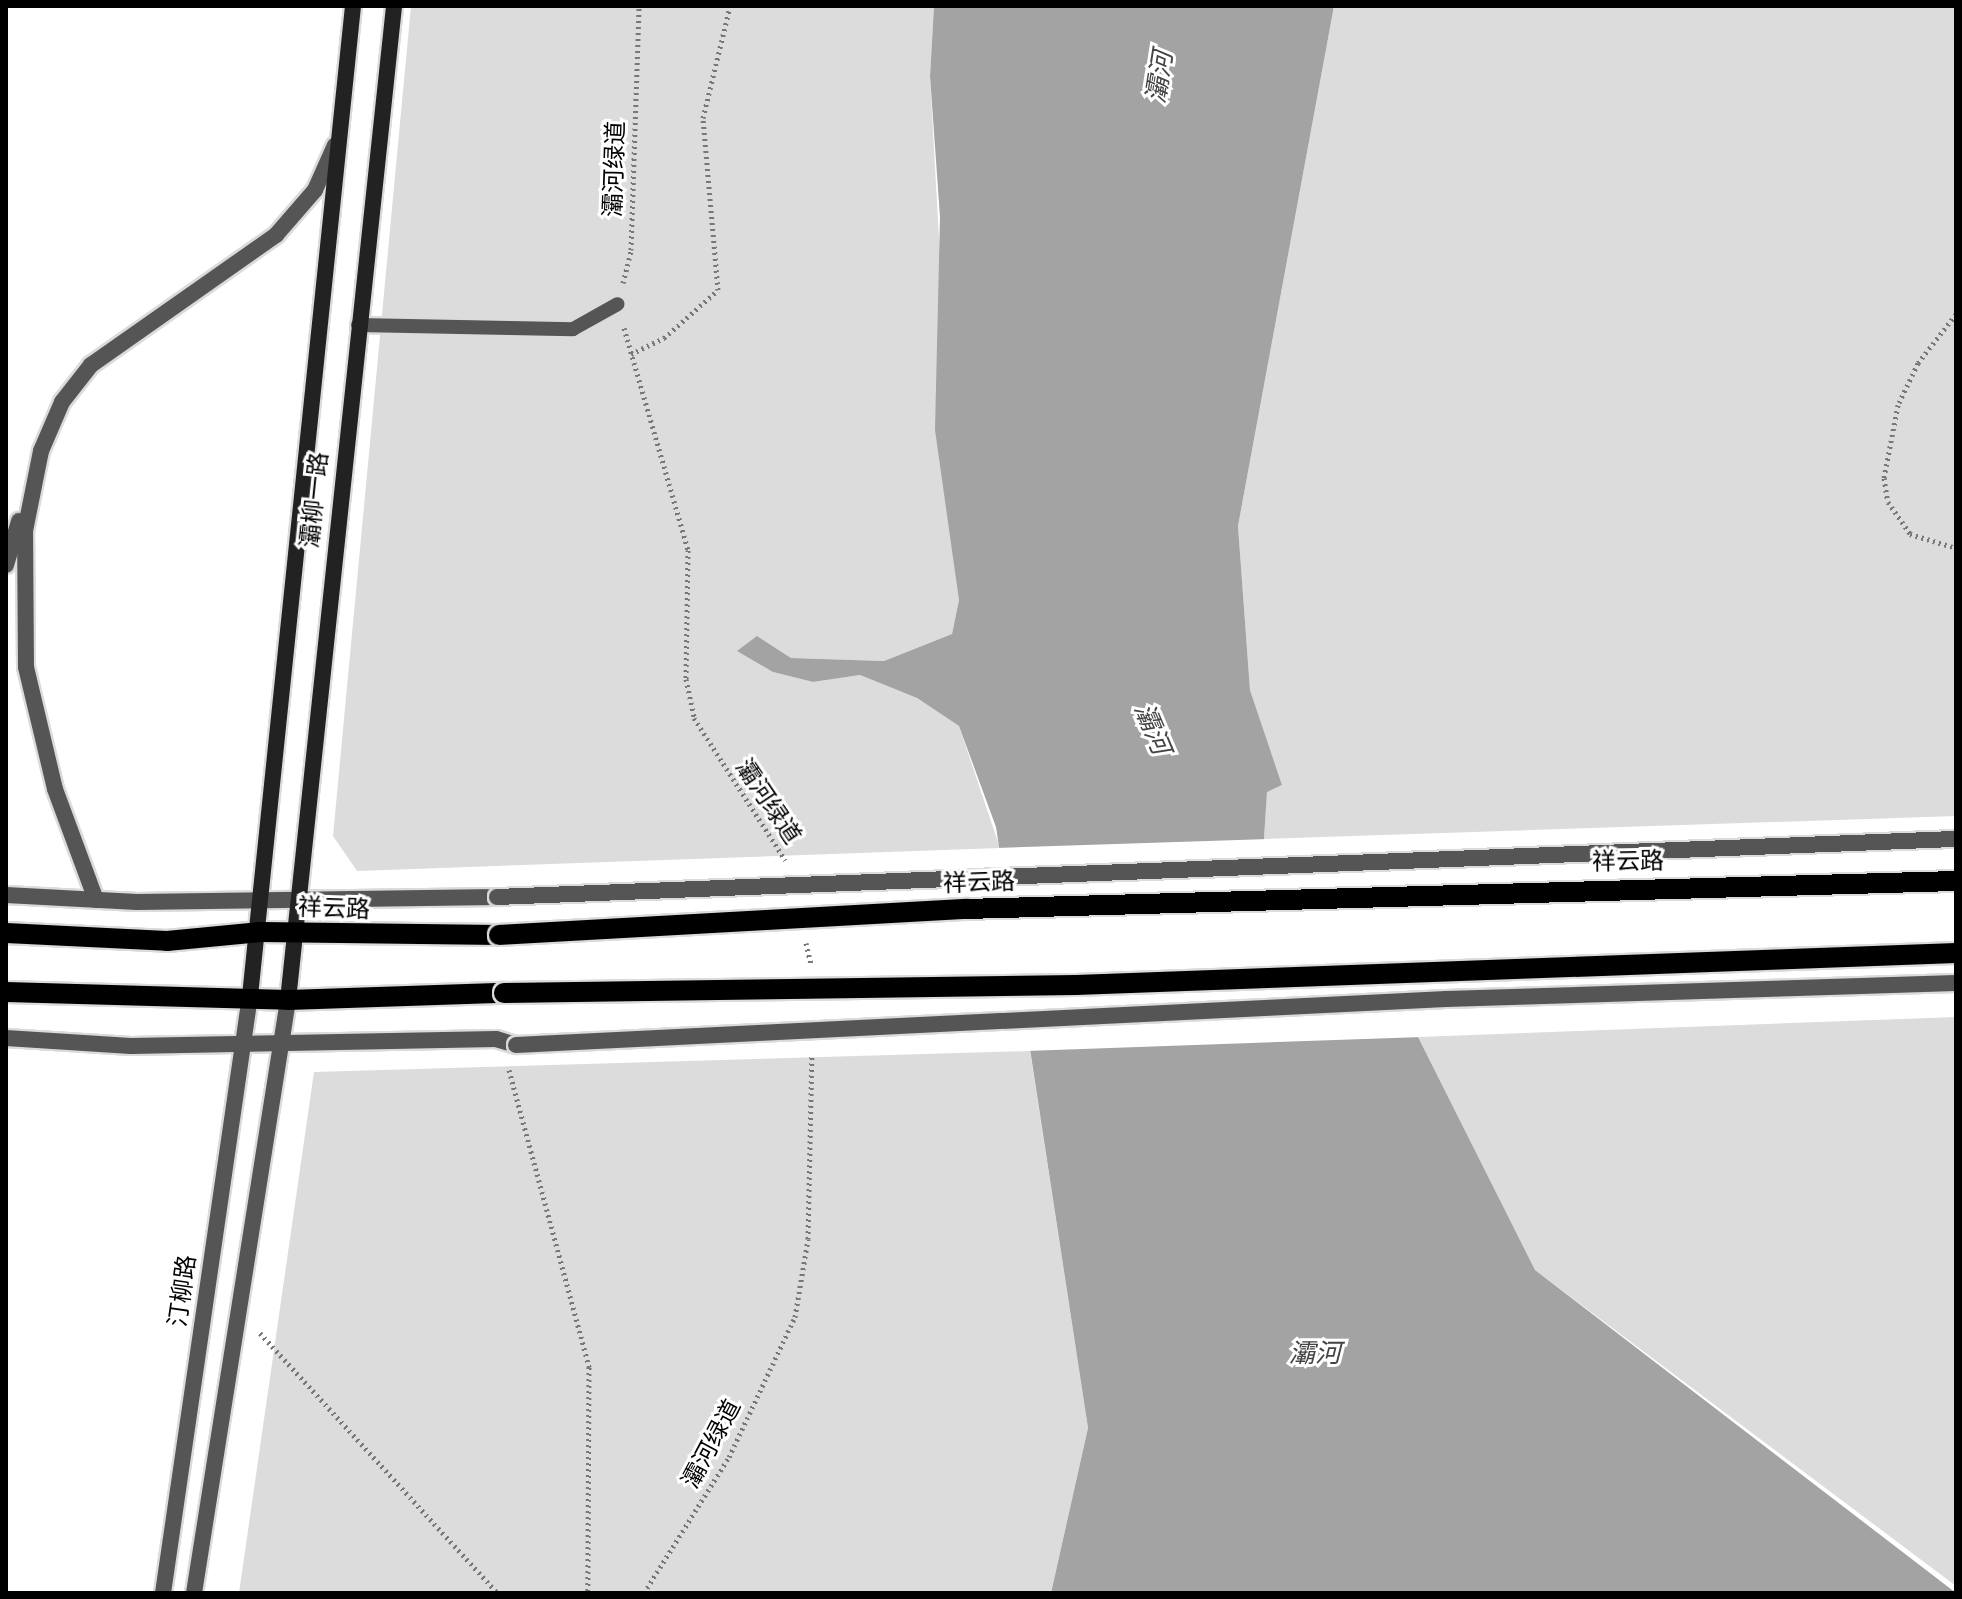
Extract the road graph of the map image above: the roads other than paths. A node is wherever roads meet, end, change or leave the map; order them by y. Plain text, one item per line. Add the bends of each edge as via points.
1 (353, 6) edge
2 (394, 6) edge
3 (340, 129) junction
4 (618, 304) road end
5 (358, 325) junction
6 (35, 474) junction
7 (6, 565) edge
8 (1956, 839) edge
9 (1956, 881) edge
10 (6, 895) edge
11 (96, 900) junction
12 (263, 901) junction
13 (296, 902) junction
14 (261, 932) junction
15 (6, 933) edge
16 (294, 933) junction
17 (1956, 953) edge
18 (1956, 983) edge
19 (6, 992) edge
20 (250, 996) junction
21 (288, 1000) junction
22 (6, 1038) edge
23 (243, 1045) junction
24 (281, 1046) junction
25 (163, 1593) edge
26 (194, 1593) edge

1 - 3 main road, 灞柳一路
2 - 5 main road, 灞柳一路
3 - 6 street via 315,190 276,235 91,365 51,423
3 - 12 main road, 灞柳一路
4 - 5 lane via 573,329
5 - 13 main road, 灞柳一路
6 - 7 street
6 - 11 street via 21,591 26,667 43,751
8 - 13 street, bridge
9 - 16 main road, 祥云路, bridge via 981,908 499,935
10 - 11 street
11 - 12 street
12 - 13 street
12 - 14 main road, 灞柳一路
13 - 16 main road, 灞柳一路
14 - 15 main road, 祥云路 via 167,941
14 - 16 main road, 祥云路
14 - 20 main road, 灞柳一路
16 - 21 main road, 灞柳一路
17 - 21 main road, bridge via 1076,985
18 - 24 street, bridge via 1446,999 516,1045 496,1039
19 - 20 main road
20 - 21 main road
20 - 23 street, 汀柳路
21 - 24 street
22 - 23 street
23 - 24 street
23 - 25 street, 汀柳路
24 - 26 street

